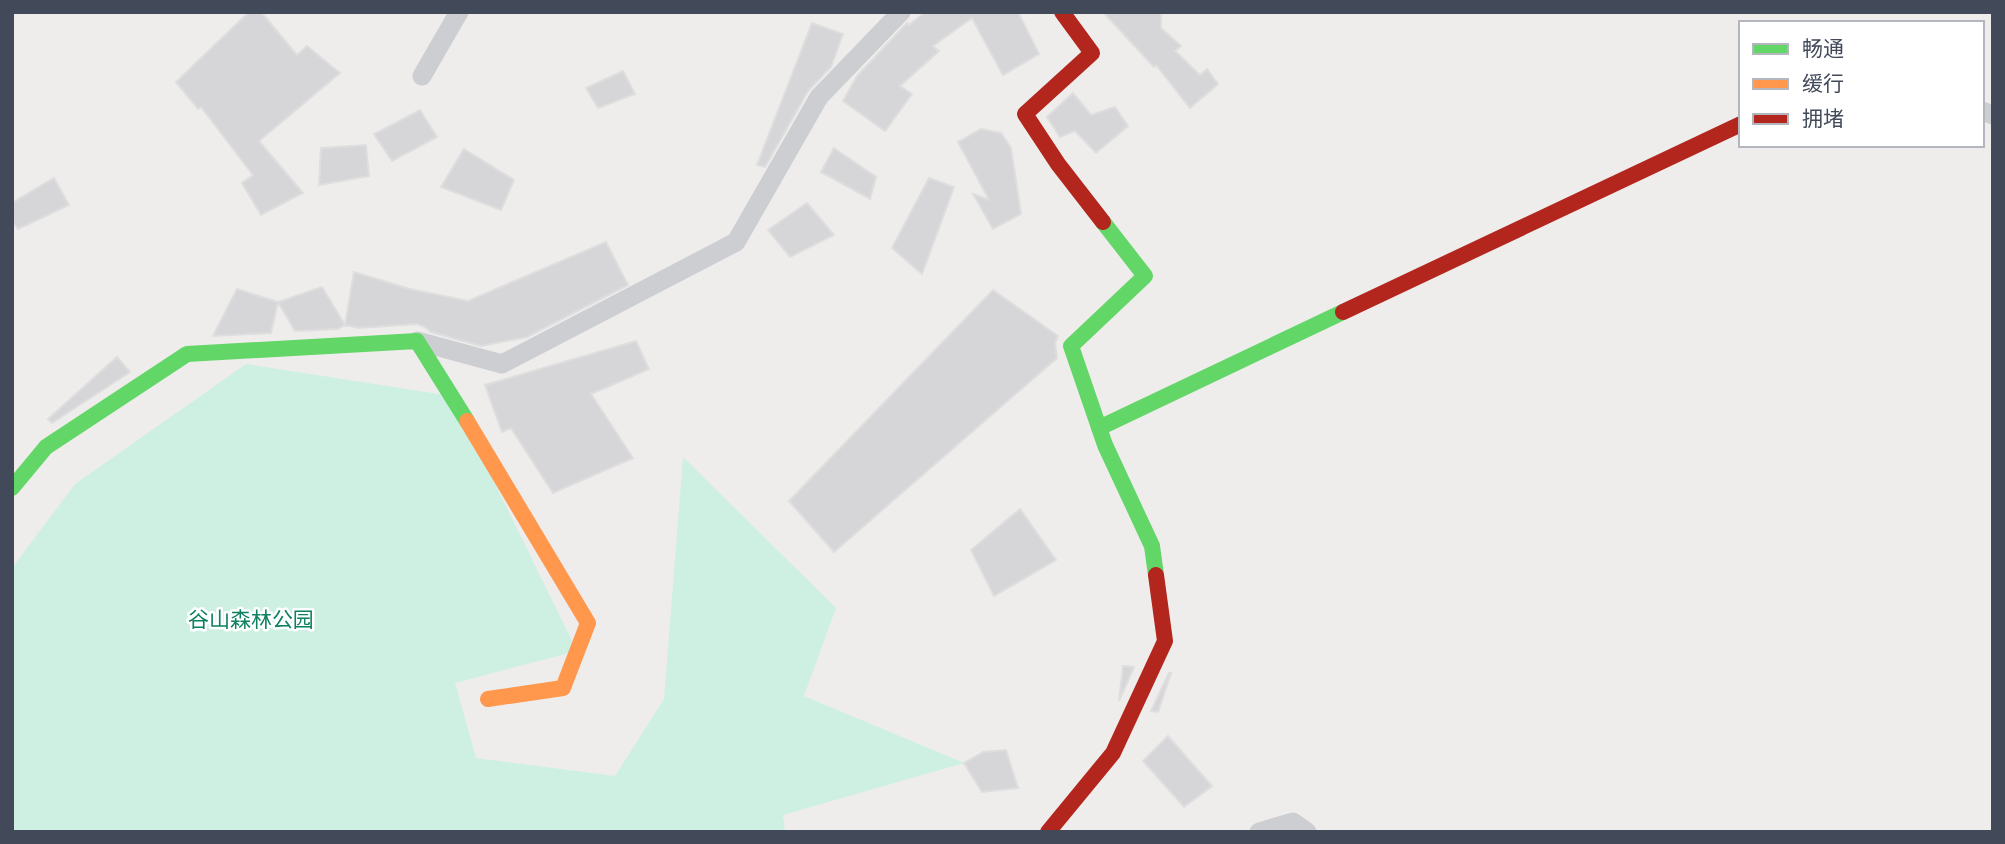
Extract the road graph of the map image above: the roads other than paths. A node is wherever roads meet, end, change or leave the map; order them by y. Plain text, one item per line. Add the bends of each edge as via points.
1 (459, 12) edge
2 (901, 12) edge
3 (1062, 12) edge
4 (422, 76) dead end
5 (1739, 125) edge
6 (417, 341) junction
7 (1099, 428) junction
8 (12, 488) edge
9 (488, 699) dead end
10 (1051, 831) edge
11 (1259, 832) edge
12 (1307, 832) edge

1 - 4 street
2 - 6 street via 819,97 736,242 502,364
3 - 7 street via 1092,53 1025,114 1145,276 1071,346
5 - 7 street
6 - 8 street via 187,354 46,447
6 - 9 street via 588,623 562,688
7 - 10 street via 1152,546 1165,641 1113,753
11 - 12 street via 1293,822

